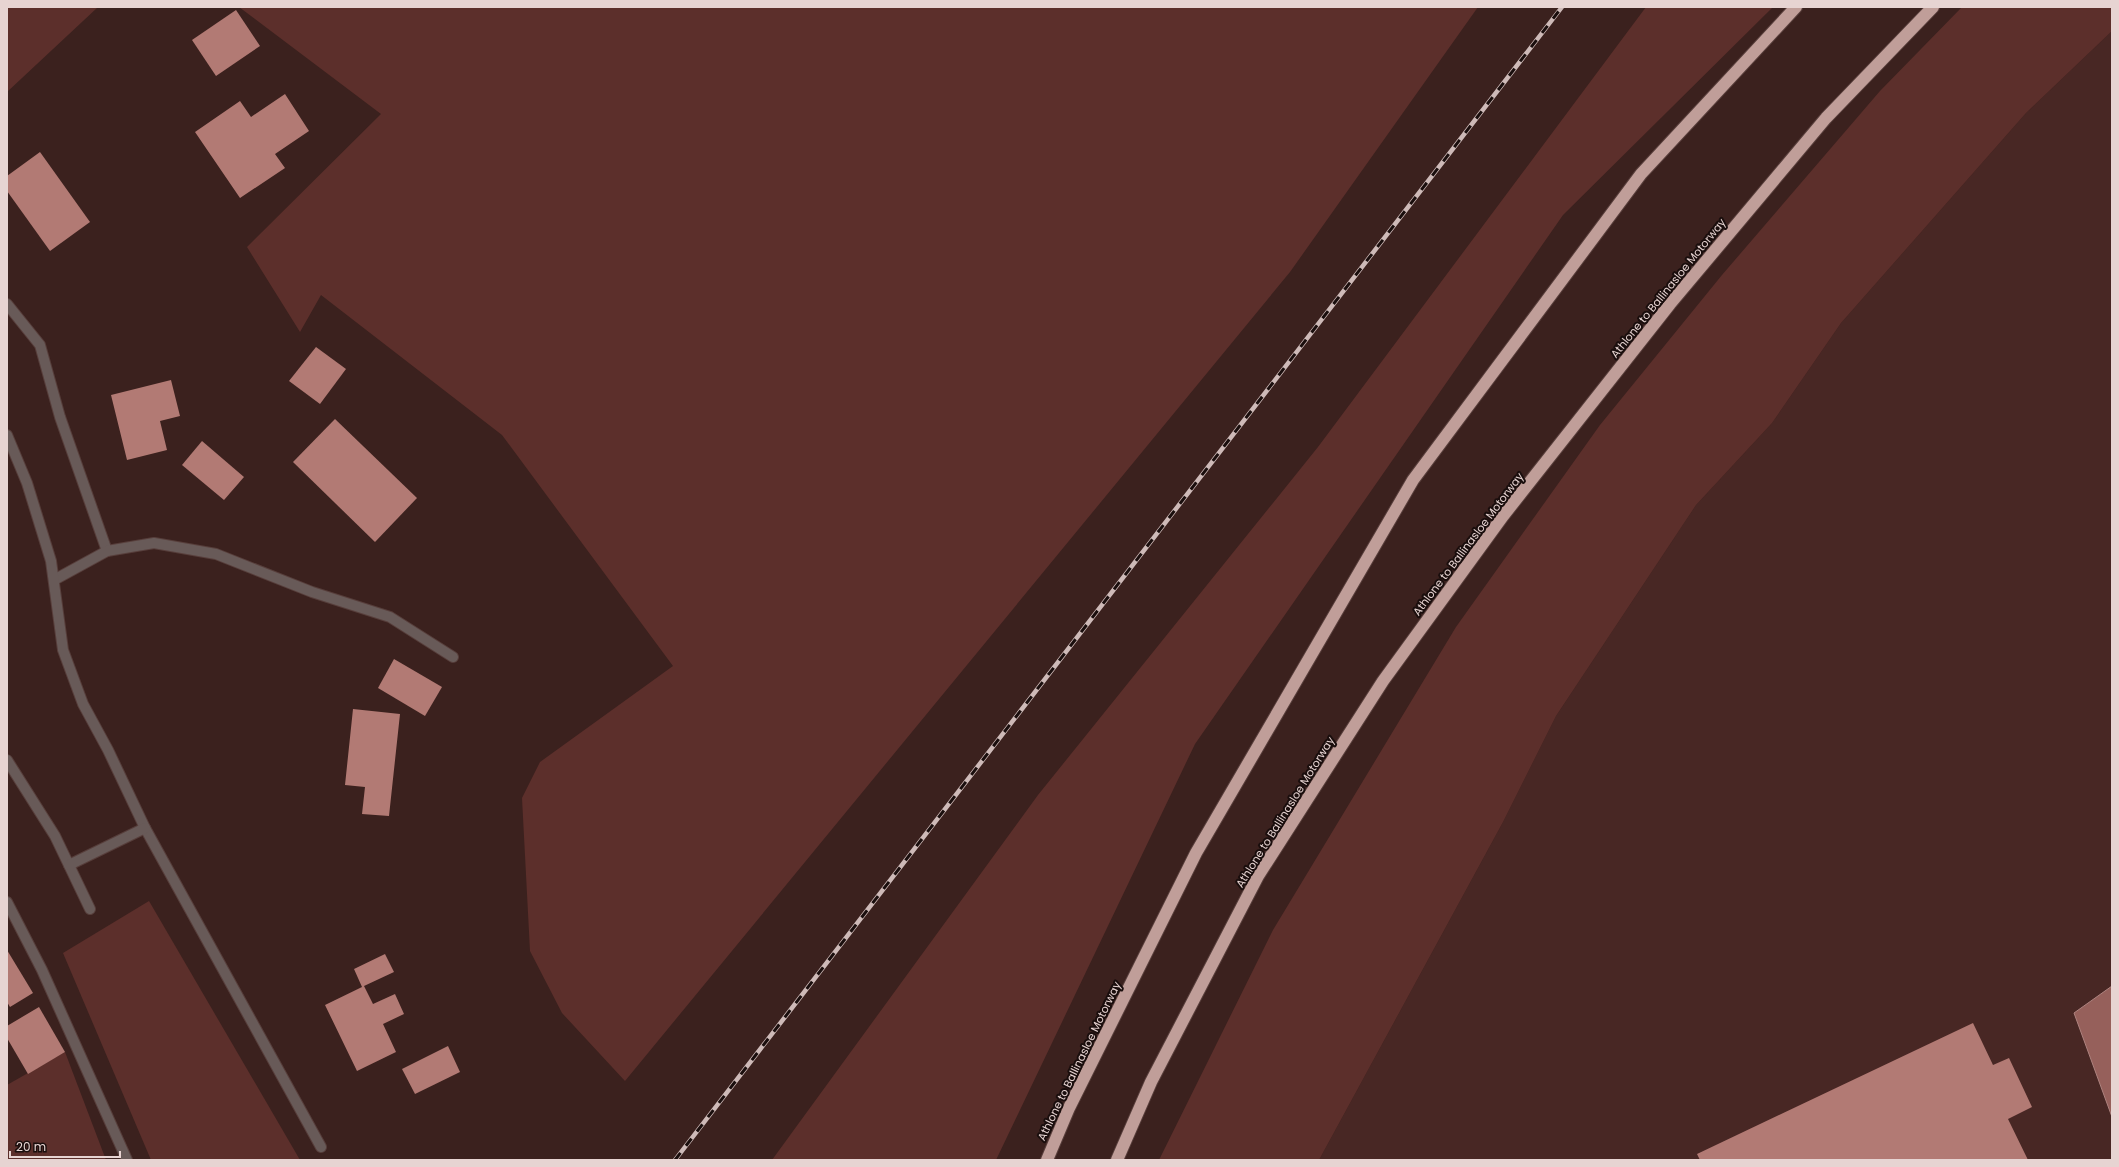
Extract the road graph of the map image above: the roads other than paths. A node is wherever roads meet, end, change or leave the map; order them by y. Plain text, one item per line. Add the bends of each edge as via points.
1 (1796, 7) edge
2 (1933, 7) edge
3 (7, 304) edge
4 (7, 435) edge
5 (107, 551) junction
6 (54, 580) junction
7 (453, 657) dead end
8 (7, 760) edge
9 (145, 828) junction
10 (69, 865) junction
11 (7, 902) edge
12 (90, 909) dead end
13 (321, 1147) dead end
14 (127, 1160) edge
15 (1047, 1160) edge
16 (1117, 1160) edge

1 - 15 highway, Athlone to Ballinasloe Motorway via 1641,174 1413,480 1196,853 1069,1108
2 - 16 highway, Athlone to Ballinasloe Motorway via 1826,118 1670,304 1503,516 1383,681 1258,876 1151,1082
3 - 5 street via 40,345 60,417
4 - 6 street via 27,483 51,561
5 - 6 street
5 - 7 street via 154,543 216,554 312,592 390,617
6 - 9 street via 63,650 83,704
8 - 10 street via 55,836
9 - 10 street
9 - 13 street
10 - 12 street
11 - 14 street via 42,970

